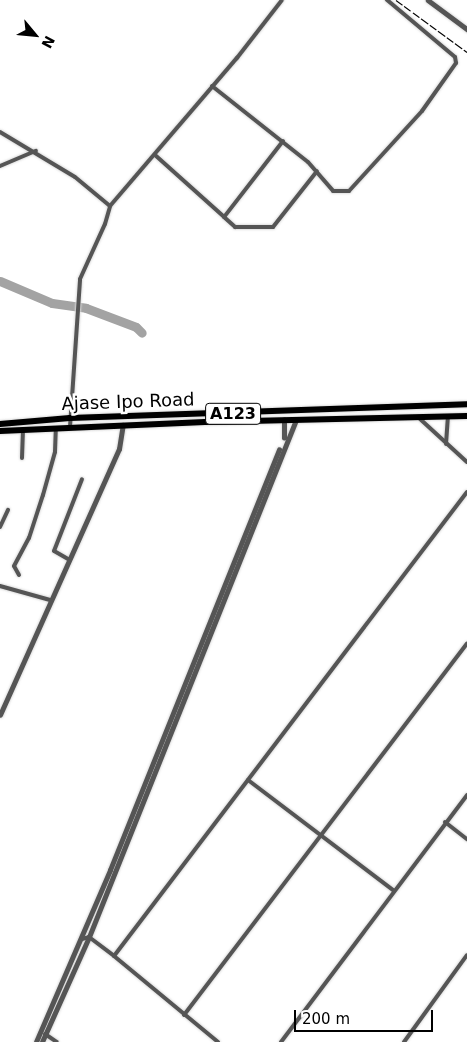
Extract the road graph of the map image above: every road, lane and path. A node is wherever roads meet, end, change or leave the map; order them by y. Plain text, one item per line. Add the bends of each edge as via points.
1 (282, 0) edge
2 (387, 0) edge
3 (428, 0) edge
4 (467, 29) edge
5 (212, 86) junction
6 (0, 132) edge
7 (283, 141) junction
8 (36, 151) junction
9 (155, 154) junction
10 (0, 166) edge
11 (317, 171) junction
12 (110, 206) junction
13 (224, 217) junction
14 (467, 404) edge
15 (467, 416) edge
16 (448, 417) junction
17 (70, 418) junction
18 (419, 418) junction
19 (284, 420) junction
20 (296, 420) junction
21 (0, 424) edge
22 (123, 425) junction
23 (70, 427) junction
24 (56, 428) junction
25 (23, 430) junction
26 (0, 431) edge
27 (446, 444) junction
28 (22, 458) dead end
29 (467, 462) edge
30 (82, 479) dead end
31 (467, 492) edge
32 (8, 510) dead end
33 (0, 526) edge
34 (68, 559) junction
35 (19, 575) dead end
36 (0, 586) edge
37 (50, 600) junction
38 (467, 643) edge
39 (0, 715) edge
40 (248, 780) junction
41 (467, 795) edge
42 (445, 822) junction
43 (321, 835) junction
44 (467, 839) edge
45 (394, 891) junction
46 (89, 937) junction
47 (82, 939) junction
48 (467, 955) edge
49 (114, 956) junction
50 (184, 1014) junction
51 (45, 1034) junction
52 (36, 1042) edge
53 (42, 1042) edge
54 (57, 1042) edge
55 (218, 1042) edge
56 (280, 1042) edge
57 (404, 1042) edge

1 - 5 street
2 - 11 street via 455,57 456,63 422,111 354,188 340,193 334,191
3 - 4 street
5 - 7 street
5 - 9 street
6 - 8 street
7 - 11 street
7 - 13 street
8 - 10 street
8 - 12 street via 81,181
9 - 12 street
9 - 13 street
11 - 13 street via 273,227 235,226
12 - 17 street via 80,279
14 - 17 highway, Ajase Ipo Road / A123
15 - 16 highway, Ajase Ipo Road / A123
16 - 18 highway, Ajase Ipo Road / A123
16 - 27 street
17 - 21 highway, Ajase Ipo Road / A123
17 - 23 street
18 - 20 highway, Ajase Ipo Road / A123
18 - 27 street
19 - 20 highway, Ajase Ipo Road / A123
19 - 22 highway, Ajase Ipo Road / A123
19 - 47 street via 284,438
20 - 46 street
22 - 23 highway, Ajase Ipo Road / A123
22 - 34 street via 119,449
23 - 24 highway, Ajase Ipo Road / A123
24 - 25 highway, Ajase Ipo Road / A123
24 - 35 street via 55,452 43,495 29,538 14,566
25 - 26 highway, Ajase Ipo Road / A123
25 - 28 street
27 - 29 street
30 - 34 street via 54,551
31 - 40 street
32 - 33 street
34 - 37 street
36 - 37 street
37 - 39 street
38 - 43 street
40 - 43 street
40 - 49 street
41 - 42 street
42 - 44 street
42 - 45 street
43 - 45 street
43 - 50 street
45 - 56 street
46 - 47 street
46 - 49 street
46 - 51 street
47 - 52 street
48 - 57 street
49 - 50 street
50 - 55 street
51 - 53 street
51 - 54 street

